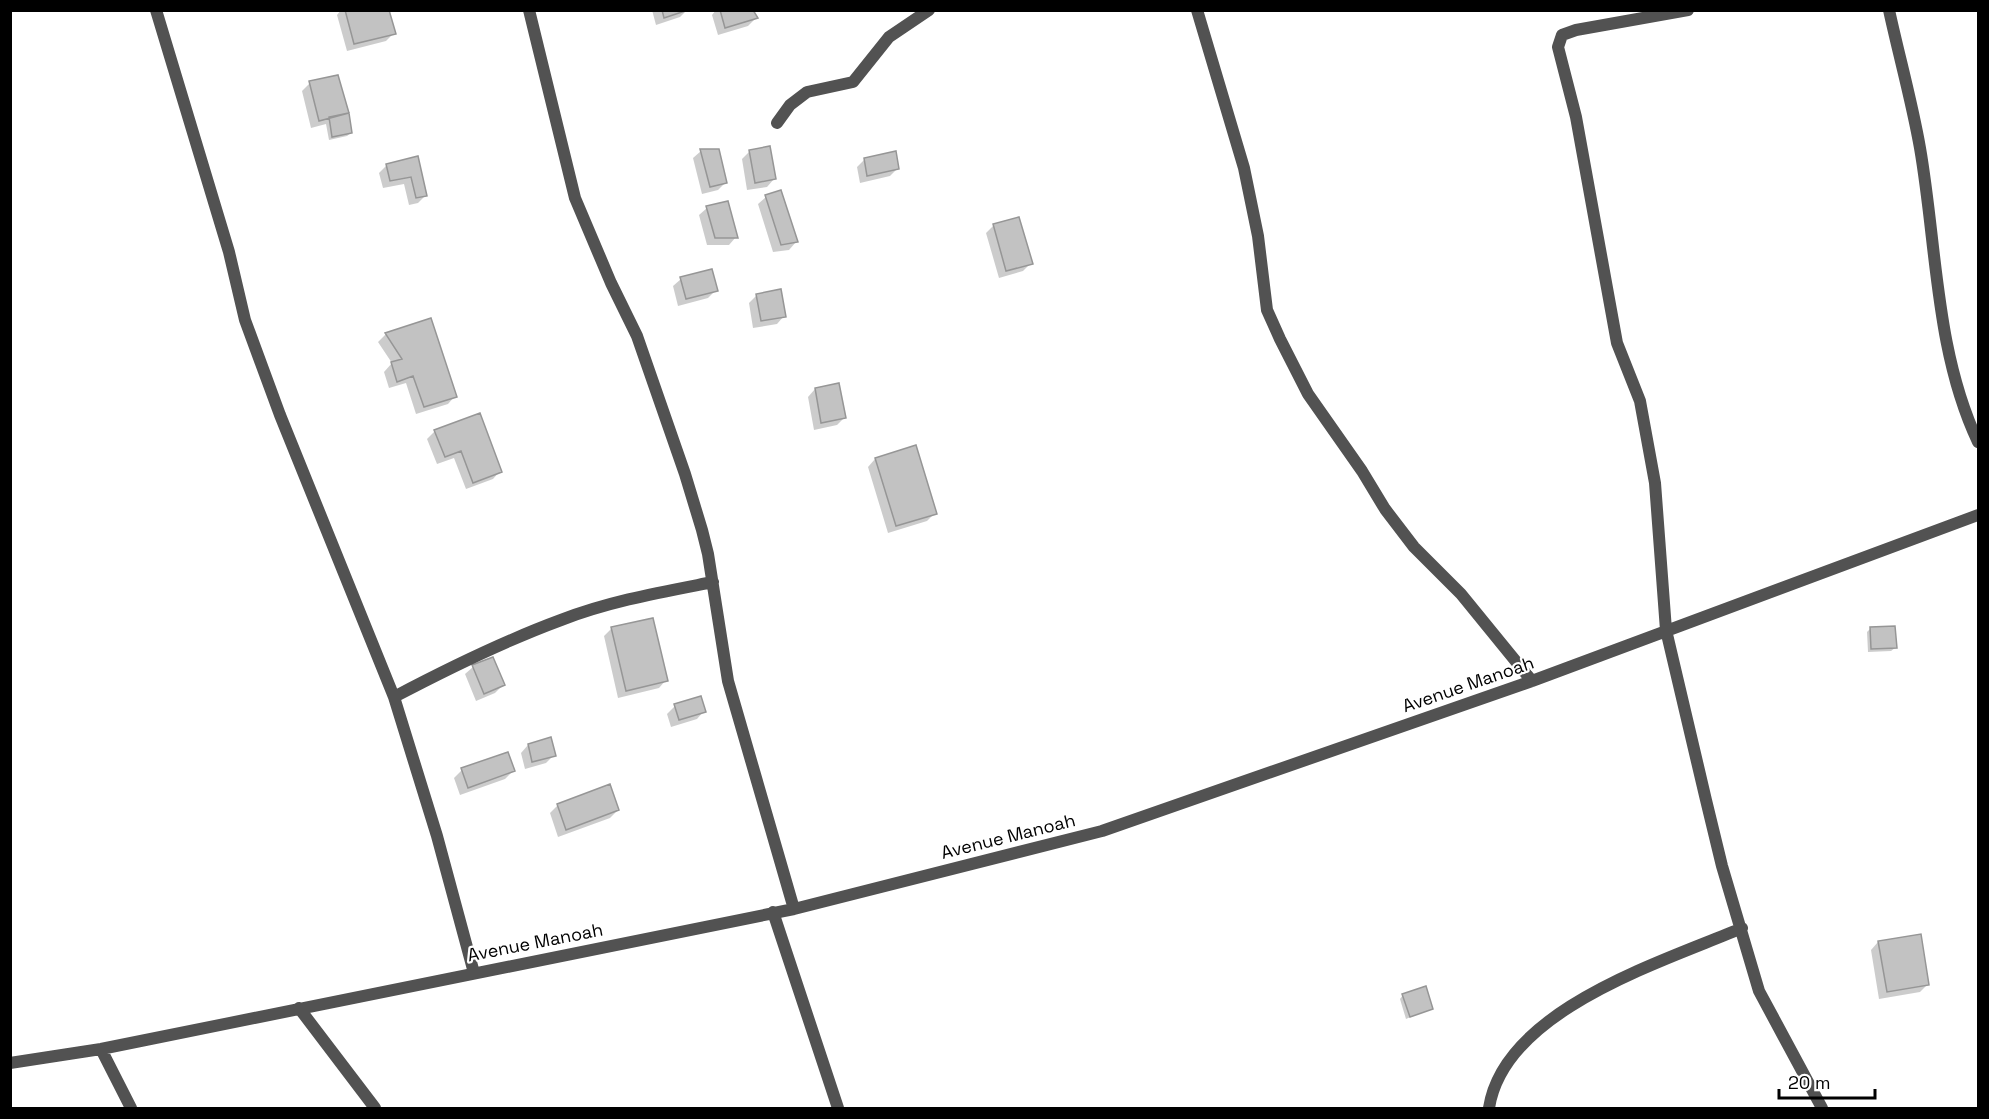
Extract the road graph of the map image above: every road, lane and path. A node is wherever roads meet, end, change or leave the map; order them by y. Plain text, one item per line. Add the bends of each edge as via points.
1 (156, 10) edge
2 (529, 10) edge
3 (929, 10) edge
4 (1197, 10) edge
5 (1688, 10) edge
6 (1889, 10) edge
7 (777, 123) dead end
8 (1978, 442) edge
9 (1978, 515) edge
10 (713, 582) junction
11 (1666, 630) junction
12 (1532, 681) junction
13 (394, 696) junction
14 (794, 909) junction
15 (773, 912) junction
16 (1742, 928) junction
17 (474, 973) junction
18 (299, 1008) junction
19 (101, 1048) junction
20 (10, 1063) edge
21 (131, 1108) edge
22 (375, 1108) edge
23 (838, 1108) edge
24 (1489, 1108) edge
25 (1822, 1108) edge

1 - 13 street via 226,242 245,320
2 - 10 street via 575,198 644,356 689,485
3 - 7 street via 889,38 853,82 807,92 790,105
4 - 12 street via 1244,168 1267,310 1280,339 1308,394 1384,509
5 - 11 street via 1576,30 1562,35 1558,47 1576,117 1617,344 1640,401 1655,483
6 - 8 street via 1920,148 1946,336 1968,420
9 - 11 street, Avenue Manoah
10 - 13 street via 642,596 563,619 463,661
10 - 14 street via 728,681
11 - 12 street, Avenue Manoah
11 - 16 street via 1722,866
12 - 14 street, Avenue Manoah via 1102,831
13 - 17 street
14 - 15 street, Avenue Manoah
15 - 17 street, Avenue Manoah
15 - 23 street
16 - 24 street via 1591,992 1553,1017 1512,1058 1492,1090
16 - 25 street via 1759,991
17 - 18 street, Avenue Manoah
18 - 19 street, Avenue Manoah
18 - 22 street
19 - 20 street, Avenue Manoah
19 - 21 street

